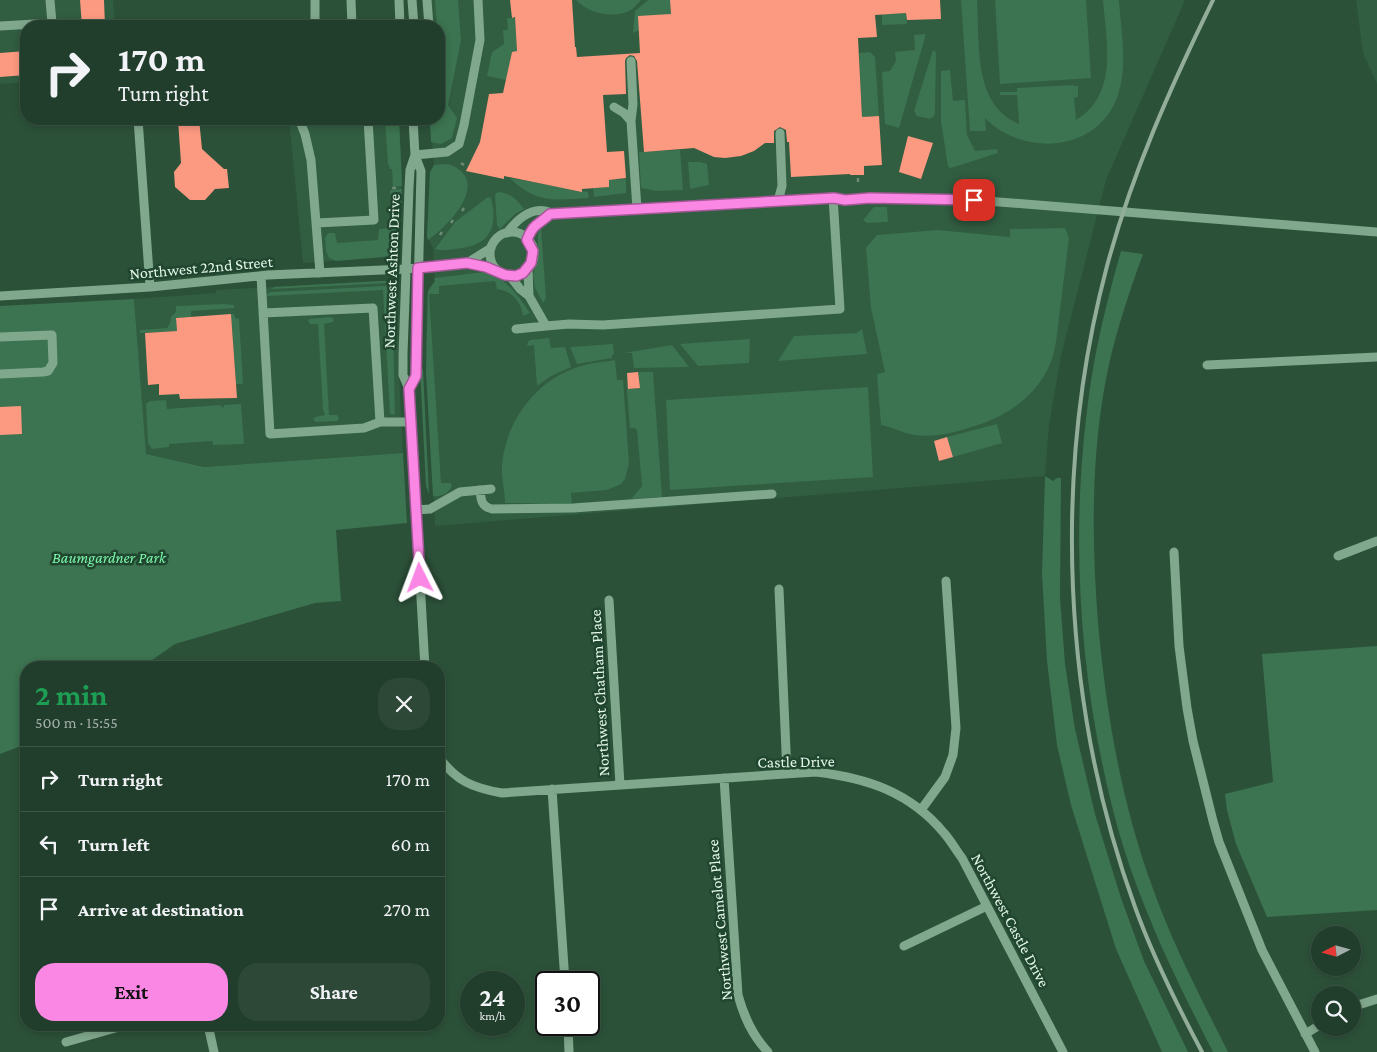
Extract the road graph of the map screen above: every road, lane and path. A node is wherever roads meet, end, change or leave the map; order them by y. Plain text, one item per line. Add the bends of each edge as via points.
1 (50, 0) edge
2 (315, 0) edge
3 (351, 0) edge
4 (399, 0) edge
5 (412, 0) edge
6 (427, 0) edge
7 (478, 0) edge
8 (52, 20) edge
9 (315, 20) edge
10 (352, 20) edge
11 (400, 20) edge
12 (414, 20) edge
13 (429, 20) edge
14 (20, 25) edge
15 (0, 26) edge
16 (631, 61) dead end
17 (614, 107) dead end
18 (631, 121) junction
19 (138, 125) edge
20 (301, 125) edge
21 (368, 125) edge
22 (413, 125) edge
23 (780, 133) dead end
24 (415, 155) junction
25 (858, 178) dead end
26 (858, 183) dead end
27 (834, 198) junction
28 (778, 201) junction
29 (637, 209) junction
30 (550, 214) junction
31 (317, 223) junction
32 (1377, 232) edge
33 (507, 233) junction
34 (527, 240) junction
35 (491, 248) junction
36 (467, 263) junction
37 (418, 268) junction
38 (405, 269) junction
39 (528, 269) junction
40 (497, 270) junction
41 (320, 273) junction
42 (261, 276) junction
43 (510, 276) junction
44 (150, 287) junction
45 (0, 296) edge
46 (529, 296) junction
47 (263, 313) junction
48 (546, 326) junction
49 (516, 329) dead end
50 (0, 337) edge
51 (1377, 357) edge
52 (1207, 365) dead end
53 (0, 374) edge
54 (409, 389) junction
55 (380, 422) junction
56 (411, 422) junction
57 (492, 489) dead end
58 (480, 490) junction
59 (772, 494) dead end
60 (416, 510) junction
61 (1377, 541) edge
62 (1174, 552) dead end
63 (1338, 556) dead end
64 (946, 581) dead end
65 (779, 590) dead end
66 (609, 600) dead end
67 (425, 661) edge
68 (445, 765) edge
69 (788, 774) junction
70 (724, 778) junction
71 (620, 784) junction
72 (552, 789) junction
73 (921, 810) junction
74 (987, 906) junction
75 (904, 946) dead end
76 (564, 971) edge
77 (1377, 999) edge
78 (1361, 1003) edge
79 (1311, 1030) edge
80 (105, 1031) edge
81 (209, 1031) edge
82 (1305, 1034) junction
83 (568, 1036) edge
84 (66, 1042) dead end
85 (214, 1052) edge
86 (569, 1052) edge
87 (768, 1052) edge
88 (1064, 1052) edge
89 (1315, 1052) edge

1 - 8 street
2 - 9 street
3 - 10 street
4 - 11 street
5 - 12 street
6 - 13 street
7 - 24 street via 480,40 459,144 447,152
14 - 15 street
16 - 18 street
17 - 18 street
18 - 29 street
19 - 44 street
20 - 31 street via 311,160
21 - 31 street via 374,220
22 - 24 street, Northwest Ashton Drive
23 - 28 street via 782,186
24 - 37 street, Northwest Ashton Drive via 422,171
24 - 38 street, Northwest Ashton Drive via 410,170
25 - 26 path
27 - 28 street
27 - 32 street via 974,200
27 - 48 street via 840,309
28 - 29 street
29 - 30 street
30 - 33 street via 542,211 525,216
30 - 34 street via 534,225
31 - 41 street
33 - 34 street via 519,234
33 - 35 street via 497,238
34 - 39 street via 533,251
35 - 36 street
35 - 40 street via 491,260
36 - 37 street, Northwest 22nd Street
36 - 40 street
37 - 38 street, Northwest 22nd Street
37 - 54 street, Northwest Ashton Drive via 416,376
38 - 41 street, Northwest 22nd Street
38 - 54 street, Northwest Ashton Drive via 403,375
39 - 43 street
39 - 46 street
40 - 43 street
41 - 42 street, Northwest 22nd Street
42 - 44 street, Northwest 22nd Street
42 - 47 street
43 - 46 street
44 - 45 street, Northwest 22nd Street
46 - 48 street
47 - 55 street via 373,308
47 - 55 street via 270,434 364,428
48 - 49 street
50 - 53 street via 52,335 53,363 48,371
51 - 52 street
54 - 56 street, Northwest Ashton Drive
55 - 56 street
56 - 60 street, Northwest Ashton Drive
57 - 58 street
58 - 59 street via 482,504 492,509 573,508
58 - 60 street via 460,492 430,509
60 - 67 street, Northwest Ashton Drive
61 - 63 street
62 - 82 street via 1179,646 1186,698 1210,810 1252,928
64 - 73 street via 956,728 953,756 945,777
65 - 69 street
66 - 71 street, Northwest Chatham Place
68 - 72 street via 464,782 482,790 502,793
69 - 70 street, Castle Drive
69 - 73 street, Castle Drive via 816,772 865,780 895,793
70 - 71 street, Castle Drive
70 - 87 street, Northwest Camelot Place via 738,995 744,1018
71 - 72 street, Castle Drive
72 - 76 street
73 - 74 street, Northwest Castle Drive via 944,832 962,858
74 - 75 street
74 - 88 street, Northwest Castle Drive
77 - 78 street
79 - 82 street
80 - 84 street
81 - 85 street
82 - 89 street
83 - 86 street

